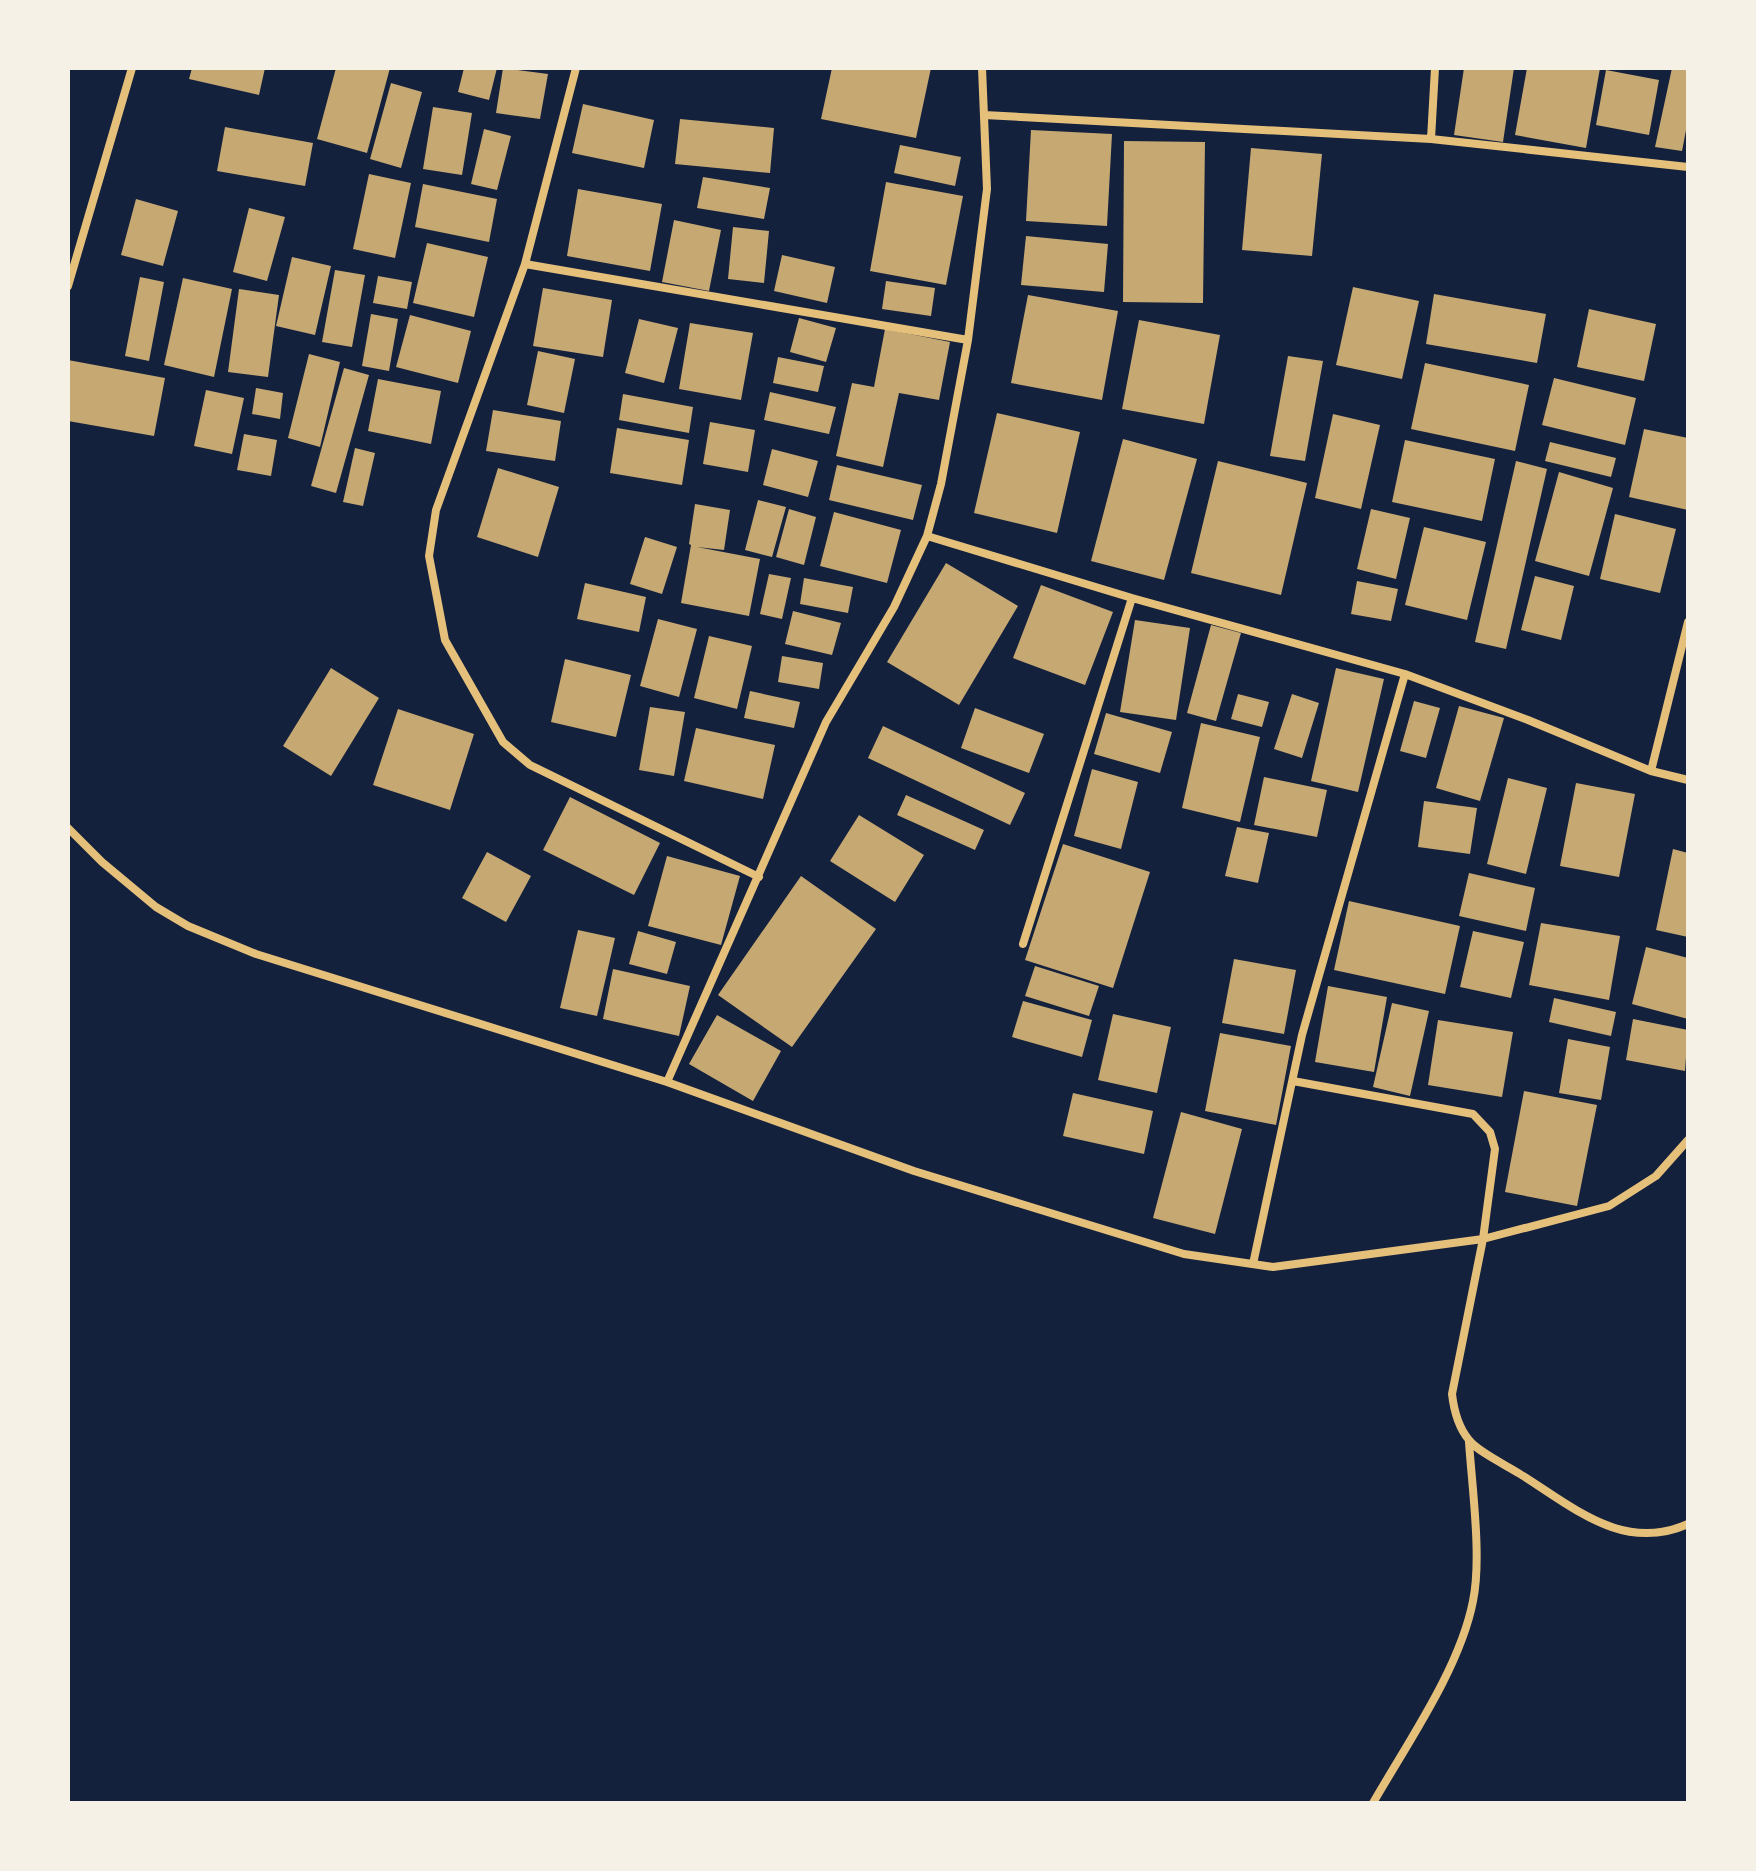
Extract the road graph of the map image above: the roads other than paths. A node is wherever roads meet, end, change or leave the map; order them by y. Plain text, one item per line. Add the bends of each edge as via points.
1 (132, 68) edge
2 (576, 68) edge
3 (982, 68) edge
4 (1435, 68) edge
5 (984, 115) junction
6 (1431, 139) junction
7 (1688, 167) edge
8 (525, 264) junction
9 (68, 286) edge
10 (968, 340) junction
11 (927, 536) junction
12 (1132, 598) junction
13 (1688, 622) edge
14 (1405, 674) junction
15 (1651, 771) junction
16 (1688, 780) edge
17 (68, 828) edge
18 (759, 877) junction
19 (1023, 944) dead end
20 (1293, 1081) junction
21 (667, 1082) junction
22 (1688, 1140) edge
23 (1483, 1239) junction
24 (1253, 1264) junction
25 (1469, 1442) junction
26 (1688, 1524) edge
27 (1373, 1803) edge

1 - 9 street
2 - 8 street
3 - 5 street
4 - 6 street
5 - 6 street
5 - 10 street via 987,189
6 - 7 street
8 - 10 street
8 - 18 street via 436,510 429,556 445,640 503,742 530,765
10 - 11 street
11 - 12 street
11 - 18 street via 894,607 826,722
12 - 14 street
12 - 19 street
13 - 15 street
14 - 15 street
14 - 20 street
15 - 16 street
17 - 21 street via 156,907 188,926 256,954
18 - 21 street
20 - 23 street via 1473,1114 1490,1132 1495,1149
20 - 24 street
21 - 24 street via 914,1171 1184,1254
22 - 23 street via 1656,1176 1609,1206
23 - 24 street via 1273,1267
23 - 25 street via 1452,1394 1455,1415
25 - 26 street via 1603,1526 1638,1534
25 - 27 street via 1476,1560 1474,1598 1461,1647

